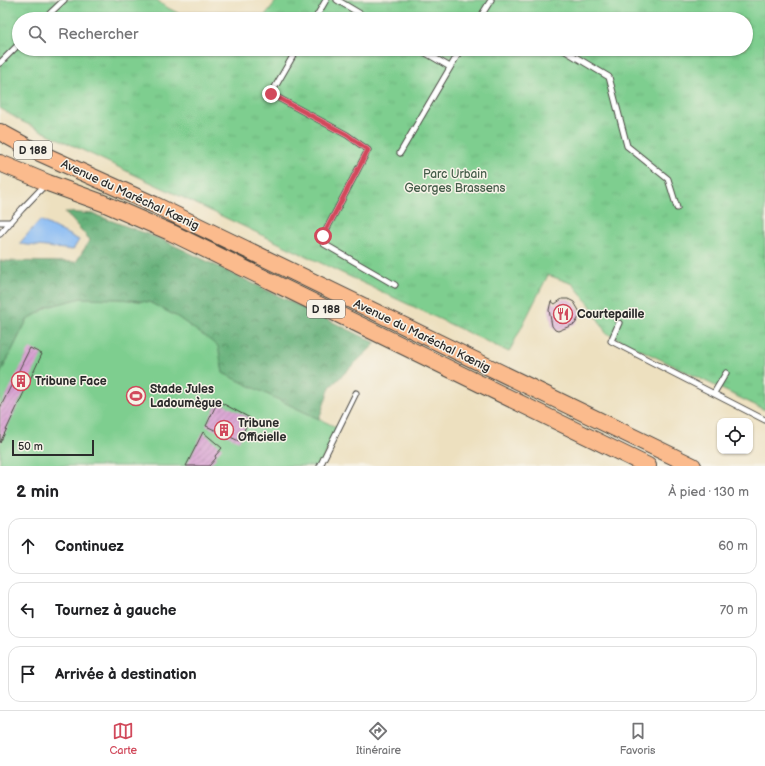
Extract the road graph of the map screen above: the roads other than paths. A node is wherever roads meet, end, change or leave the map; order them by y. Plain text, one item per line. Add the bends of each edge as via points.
1 (64, 0) edge
2 (326, 0) edge
3 (337, 0) edge
4 (491, 0) edge
5 (51, 12) edge
6 (319, 12) edge
7 (357, 12) edge
8 (484, 12) edge
9 (12, 51) edge
10 (293, 56) edge
11 (430, 56) edge
12 (457, 56) edge
13 (574, 56) edge
14 (0, 63) edge
15 (450, 68) junction
16 (0, 132) edge
17 (400, 153) dead end
18 (0, 163) edge
19 (48, 183) junction
20 (677, 208) dead end
21 (0, 222) edge
22 (11, 222) junction
23 (0, 234) edge
24 (395, 285) dead end
25 (618, 323) dead end
26 (726, 373) dead end
27 (356, 393) dead end
28 (714, 393) junction
29 (765, 420) edge
30 (320, 466) edge
31 (648, 466) edge
32 (693, 466) edge

1 - 5 lane
2 - 6 lane
3 - 7 lane
4 - 8 lane
9 - 14 lane
10 - 24 lane via 271,94 347,135 368,150 323,236 324,244
11 - 15 lane
12 - 15 lane
13 - 20 lane via 609,77 627,146 668,179
15 - 17 lane
16 - 32 main road, Avenue du Maréchal Kœnig / D 188
18 - 19 main road, Avenue du Maréchal Kœnig / D 188
19 - 22 lane
19 - 31 main road, Avenue du Maréchal Kœnig / D 188 via 103,203 172,233
21 - 22 lane
22 - 23 lane
25 - 28 lane via 611,340
26 - 28 lane
27 - 30 lane
28 - 29 lane

